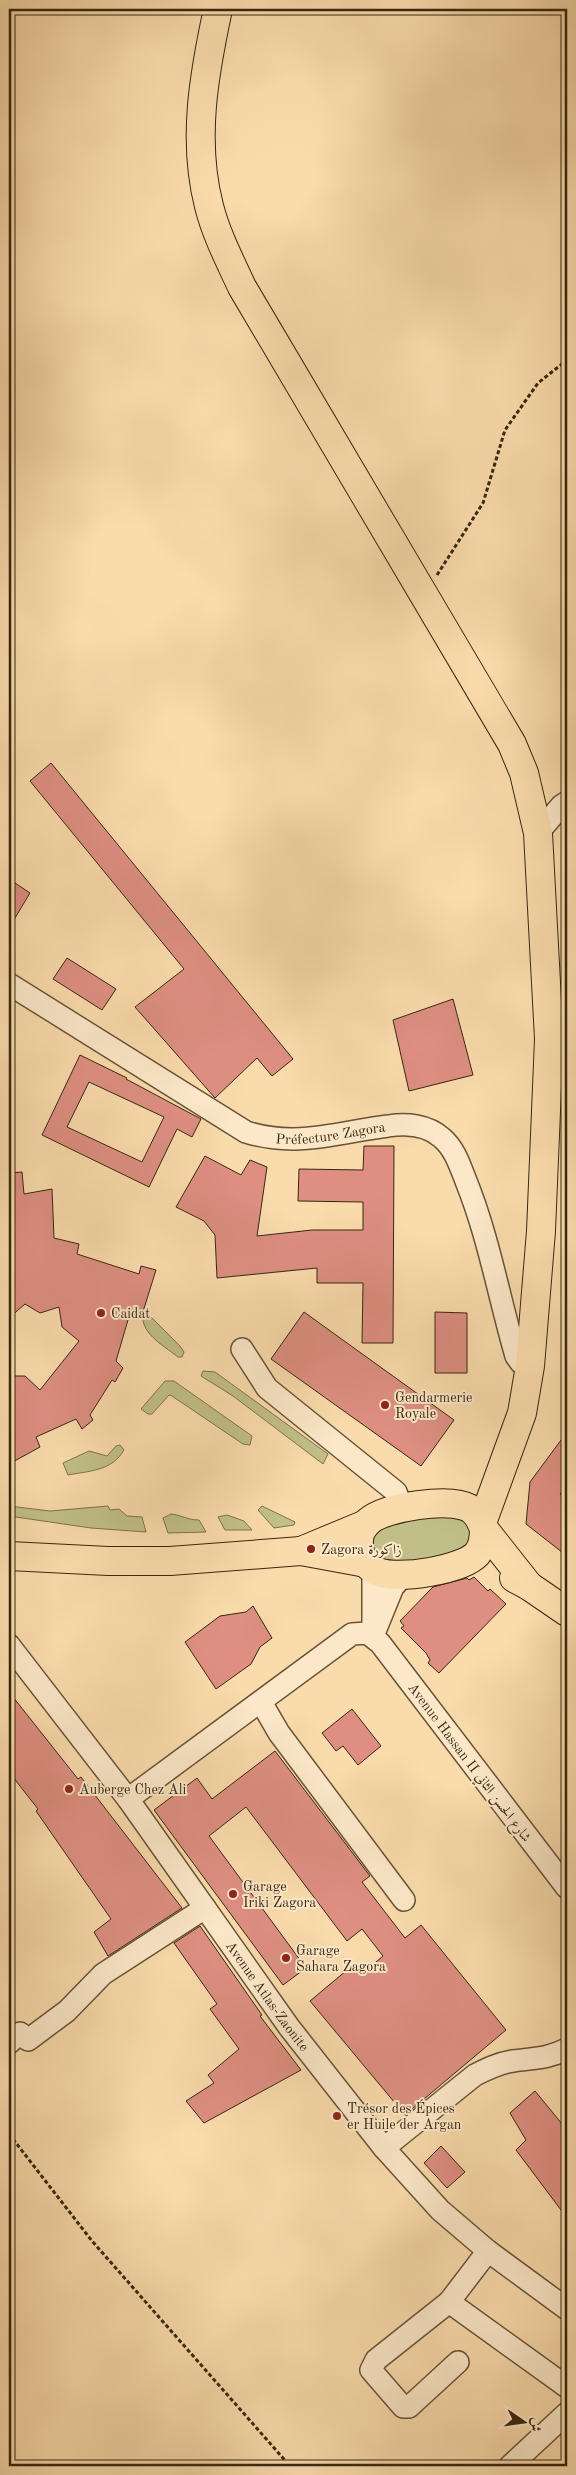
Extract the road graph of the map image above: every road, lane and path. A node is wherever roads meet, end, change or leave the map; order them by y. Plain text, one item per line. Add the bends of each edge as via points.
1 (218, 9) edge
2 (567, 360) edge
3 (424, 592) junction
4 (567, 802) edge
5 (538, 833) junction
6 (9, 984) edge
7 (558, 1042) edge
8 (242, 1349) dead end
9 (530, 1366) junction
10 (516, 1432) junction
11 (462, 1505) junction
12 (402, 1508) junction
13 (366, 1524) junction
14 (483, 1526) junction
15 (301, 1551) junction
16 (9, 1556) edge
17 (472, 1558) junction
18 (369, 1566) junction
19 (405, 1574) junction
20 (529, 1586) junction
21 (567, 1612) edge
22 (373, 1636) junction
23 (9, 1645) edge
24 (261, 1702) junction
25 (128, 1799) junction
26 (567, 1888) edge
27 (404, 1900) dead end
28 (205, 1908) junction
29 (9, 2043) edge
30 (567, 2049) edge
31 (9, 2134) edge
32 (384, 2148) junction
33 (488, 2251) junction
34 (449, 2302) junction
35 (567, 2309) edge
36 (458, 2362) dead end
37 (567, 2387) edge
38 (567, 2413) edge
39 (290, 2466) edge
40 (510, 2466) edge

1 - 3 main road via 206,63 200,114 209,206 242,287
2 - 3 path via 538,383 505,430 483,503
3 - 5 main road via 512,744 524,773
4 - 5 street
5 - 7 main road
6 - 9 street, Préfecture Zagora via 246,1132 289,1140 407,1125 436,1133 457,1159 482,1223 516,1356 521,1363
7 - 9 main road
8 - 12 street via 267,1388 396,1492
9 - 10 main road via 526,1398
10 - 11 main road
10 - 14 main road
11 - 12 main road
11 - 14 main road via 474,1512
12 - 13 main road
13 - 15 main road
13 - 18 main road via 359,1546
14 - 17 main road via 481,1548
14 - 20 main road
15 - 16 main road via 170,1561
15 - 18 main road
17 - 19 main road via 449,1567
17 - 20 main road
18 - 19 main road via 390,1574
18 - 22 street
19 - 22 street via 393,1587
20 - 21 main road
22 - 24 street via 361,1632 352,1634
22 - 26 street, Avenue Hassan II شارع الحسن الثاني
23 - 25 street, Avenue Atlas-Zaonite
24 - 25 street
24 - 27 street via 279,1734
25 - 28 street, Avenue Atlas-Zaonite
28 - 29 street via 104,1974 67,2011 28,2040 20,2033
28 - 32 street, Avenue Atlas-Zaonite via 289,2027
30 - 32 street via 545,2058 511,2062 475,2075
31 - 39 path via 92,2241
32 - 33 street, Avenue Atlas-Zaonite via 440,2210
33 - 34 street
33 - 35 street, Avenue Atlas-Zaonite
34 - 36 street via 376,2360 371,2370 403,2407 409,2407
34 - 37 street
38 - 40 street

